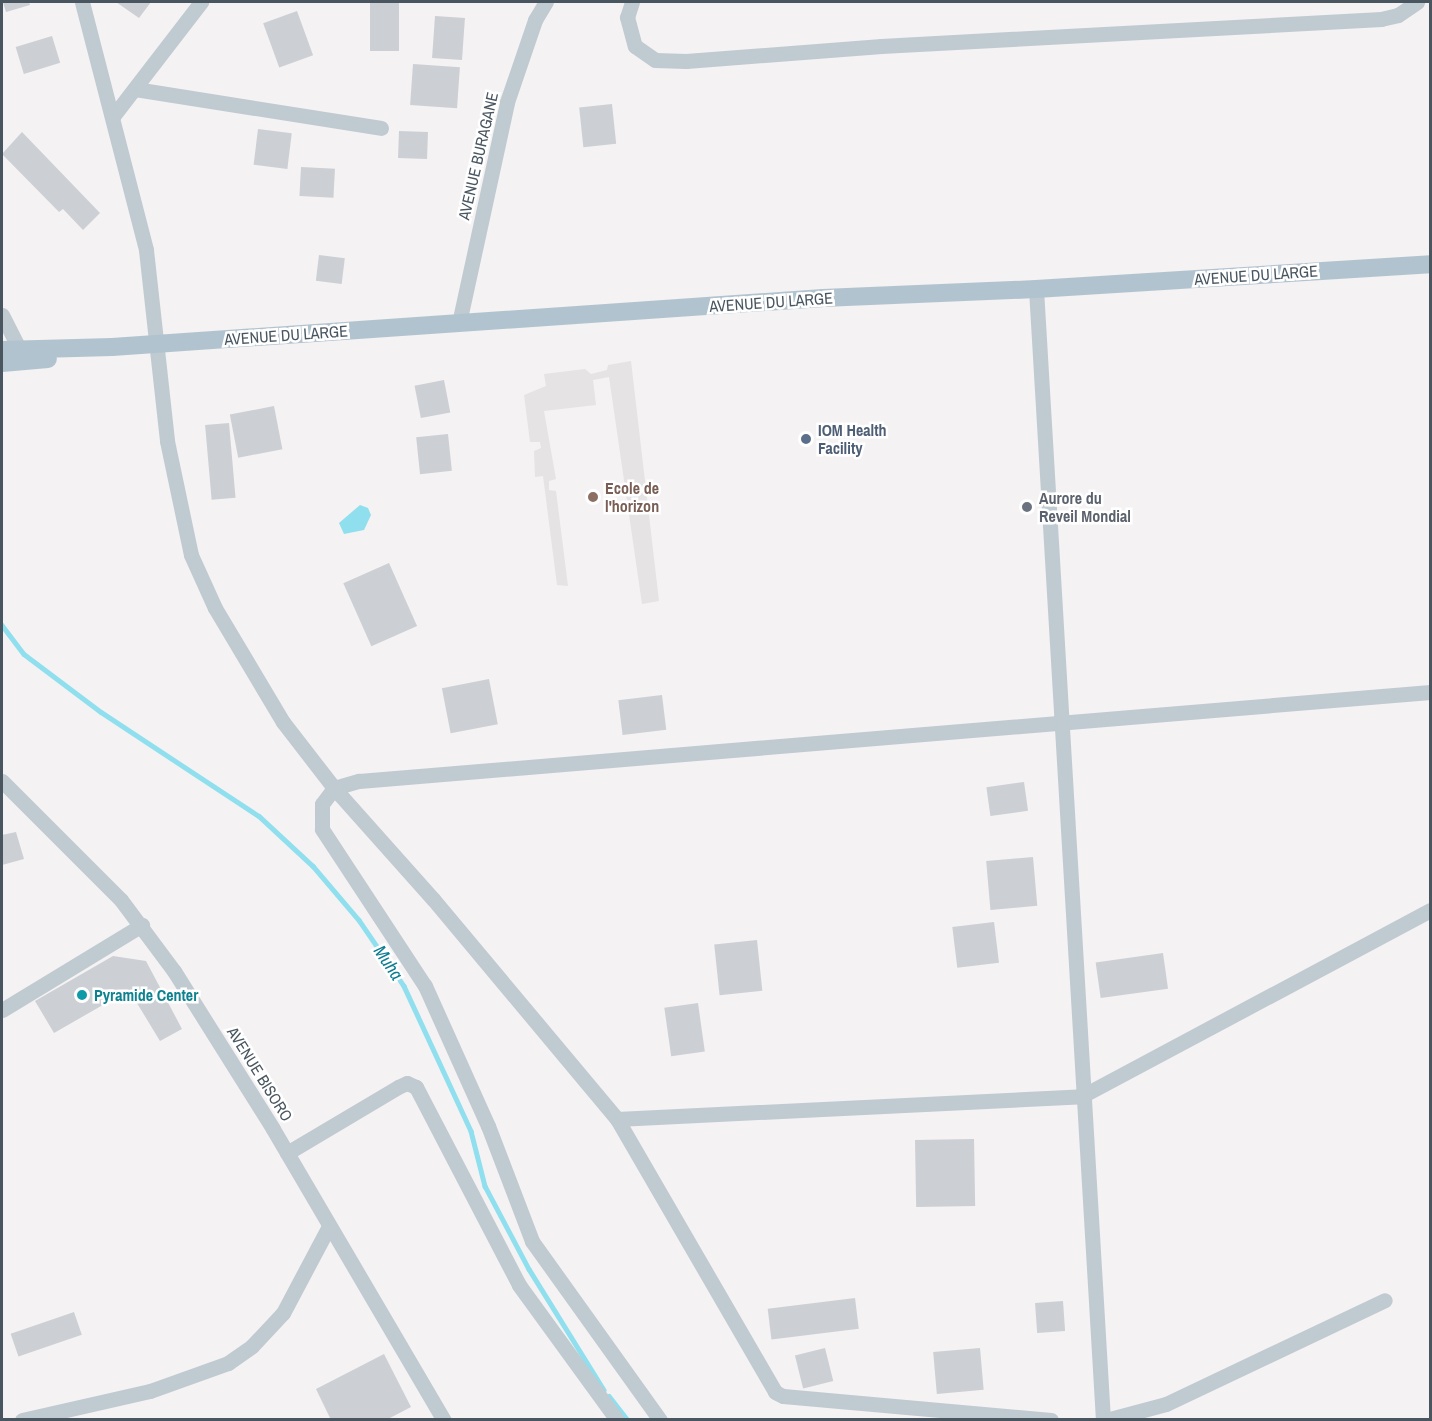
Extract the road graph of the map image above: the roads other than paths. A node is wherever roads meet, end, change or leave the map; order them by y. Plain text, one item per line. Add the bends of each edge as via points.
1 (82, 2) edge
2 (201, 2) edge
3 (546, 2) edge
4 (632, 2) edge
5 (1417, 2) edge
6 (135, 89) junction
7 (114, 115) junction
8 (381, 128) dead end
9 (1431, 264) edge
10 (1036, 289) junction
11 (2, 315) edge
12 (459, 323) junction
13 (159, 342) junction
14 (112, 347) junction
15 (10, 349) edge
16 (2, 363) edge
17 (1431, 692) edge
18 (1060, 724) junction
19 (2, 781) edge
20 (334, 788) junction
21 (1431, 910) edge
22 (142, 925) junction
23 (2, 1010) edge
24 (1082, 1096) junction
25 (617, 1119) junction
26 (287, 1154) junction
27 (329, 1226) junction
28 (1385, 1300) dead end
29 (21, 1419) edge
30 (444, 1419) edge
31 (617, 1419) edge
32 (660, 1419) edge
33 (1051, 1419) edge
34 (1104, 1419) edge

1 - 7 street
2 - 6 street
3 - 12 street, AVENUE BURAGANE via 535,20 507,102
4 - 5 street via 627,17 635,46 655,60 686,62 881,46 1381,19 1398,15
6 - 7 street
6 - 8 street
7 - 13 street via 146,250
9 - 10 main road, AVENUE DU LARGE
10 - 12 main road, AVENUE DU LARGE via 823,298
10 - 18 street
11 - 15 street
12 - 13 main road, AVENUE DU LARGE
13 - 14 main road, AVENUE DU LARGE
13 - 20 street via 167,441 191,555 215,608 283,722
14 - 15 main road, AVENUE DU LARGE
14 - 16 main road, AVENUE DU LARGE via 54,359
17 - 18 street
18 - 20 street via 359,781
18 - 24 street
19 - 22 street, AVENUE BISORO
20 - 25 street via 433,899
20 - 32 street via 322,804 322,829 425,986 488,1126 532,1242
21 - 24 street
22 - 23 street
22 - 26 street, AVENUE BISORO
24 - 25 street
24 - 34 street
25 - 33 street via 775,1392 783,1396
26 - 27 street, AVENUE BISORO
26 - 31 street via 398,1087 407,1083 416,1087 519,1285
27 - 29 street via 283,1313 252,1346 228,1363 150,1391
27 - 30 street, AVENUE BISORO
28 - 34 street via 1166,1404

